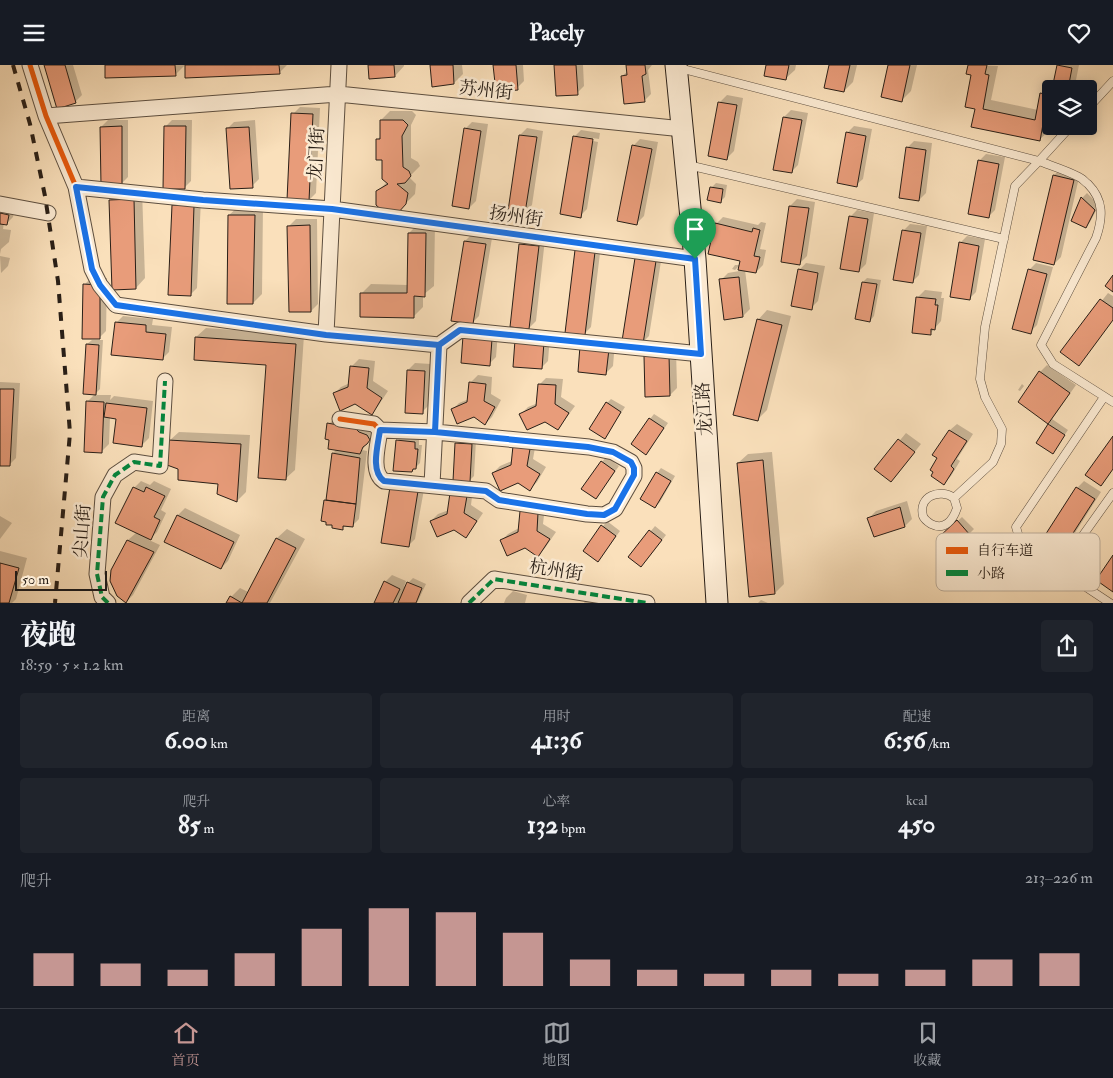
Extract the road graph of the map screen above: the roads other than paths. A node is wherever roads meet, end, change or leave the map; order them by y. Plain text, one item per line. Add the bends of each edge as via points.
1 (30, 65) edge
2 (339, 65) edge
3 (677, 66) edge
4 (1113, 81) edge
5 (338, 94) junction
6 (1097, 98) edge
7 (46, 116) junction
8 (683, 129) junction
9 (1063, 135) edge
10 (1039, 161) junction
11 (686, 165) junction
12 (76, 187) junction
13 (0, 204) edge
14 (332, 209) junction
15 (48, 213) dead end
16 (1004, 239) junction
17 (695, 259) junction
18 (326, 335) junction
19 (439, 345) junction
20 (701, 354) junction
21 (165, 381) dead end
22 (1104, 397) junction
23 (1113, 402) edge
24 (340, 419) dead end
25 (380, 430) junction
26 (435, 432) junction
27 (432, 485) junction
28 (1113, 493) edge
29 (954, 498) junction
30 (1018, 533) edge
31 (1085, 533) edge
32 (1092, 591) edge
33 (108, 603) edge
34 (469, 603) edge
35 (647, 603) edge
36 (717, 603) edge
37 (1110, 603) edge

1 - 7 street
2 - 5 street, 龙门街
3 - 8 street, 龙江路
3 - 10 lane
4 - 6 lane
5 - 7 street, 苏州街
5 - 8 street, 苏州街
5 - 14 street, 龙门街
7 - 12 street
8 - 11 street, 龙江路
9 - 10 lane
10 - 16 lane via 1015,186
10 - 22 lane via 1080,177 1099,199 1101,225 1096,238 1041,345 1053,364
11 - 16 lane
11 - 17 street, 龙江路
12 - 14 street, 扬州街
12 - 18 street via 92,269 116,305
13 - 15 street
14 - 17 street, 扬州街
14 - 18 street, 龙门街
16 - 29 lane via 986,327 980,379 985,397 1002,429 1001,444 993,462
17 - 20 street, 龙江路
18 - 19 street
19 - 20 street via 460,330
19 - 26 street
20 - 36 street, 龙江路
21 - 33 street, 尖山街 via 160,466 134,462 115,475 102,497 97,574 102,597
22 - 23 lane
22 - 30 lane via 1016,527
24 - 25 street via 374,424
25 - 26 street
25 - 27 street via 378,478
26 - 27 street
26 - 27 street via 613,452 631,462 634,475 615,509 604,515 499,500 486,491
28 - 31 lane
29 - 29 lane via 944,493 932,495 926,500 923,516 940,527 945,526 957,508
32 - 37 lane
34 - 35 street, 杭州街 via 494,579

